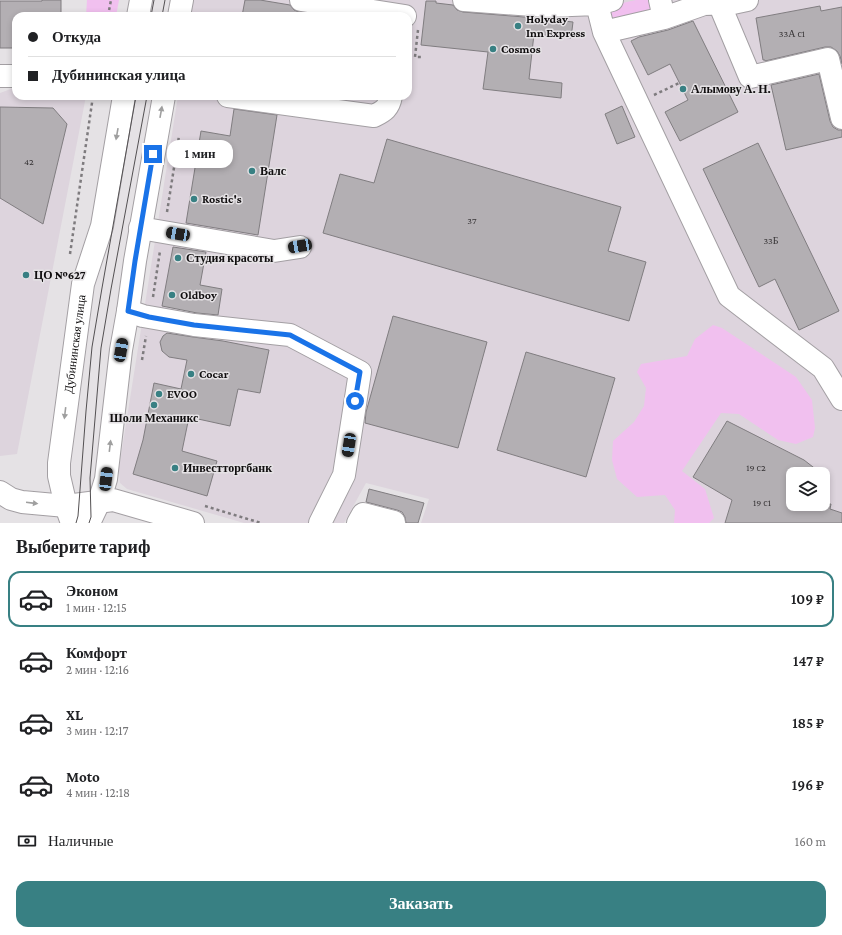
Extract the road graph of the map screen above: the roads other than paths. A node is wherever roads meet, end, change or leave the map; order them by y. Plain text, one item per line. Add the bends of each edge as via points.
1 (141, 0) edge
2 (182, 0) edge
3 (301, 0) edge
4 (407, 0) edge
5 (464, 0) edge
6 (747, 0) edge
7 (605, 2) edge
8 (719, 3) junction
9 (662, 9) edge
10 (139, 12) edge
11 (179, 12) edge
12 (379, 12) edge
13 (406, 12) edge
14 (604, 32) junction
15 (0, 76) edge
16 (12, 76) edge
17 (123, 100) edge
18 (163, 100) edge
19 (257, 100) edge
20 (390, 100) edge
21 (842, 118) edge
22 (140, 228) junction
23 (300, 246) dead end
24 (128, 311) junction
25 (842, 398) edge
26 (0, 492) edge
27 (106, 501) junction
28 (69, 515) edge
29 (88, 523) edge
30 (193, 523) edge
31 (320, 523) edge
32 (358, 523) edge
33 (394, 523) edge

1 - 10 main road
2 - 11 main road
3 - 12 main road
4 - 13 main road
5 - 7 main road via 546,6
6 - 8 main road
7 - 14 main road
8 - 9 main road
8 - 21 main road via 750,77 828,59
9 - 14 main road
14 - 25 main road via 729,296 822,368
15 - 16 main road
17 -> 28 main road, Дубининская улица via 102,226 83,284 59,463 59,476
22 -> 18 main road
19 - 20 main road via 374,116 385,110
22 - 23 main road via 274,251
22 - 24 main road
27 -> 24 main road via 106,479
24 - 31 main road via 194,325 290,335 360,372 344,475
26 -> 28 main road via 11,499
27 - 28 main road
27 - 29 main road
27 - 30 main road
32 - 33 main road via 363,514

